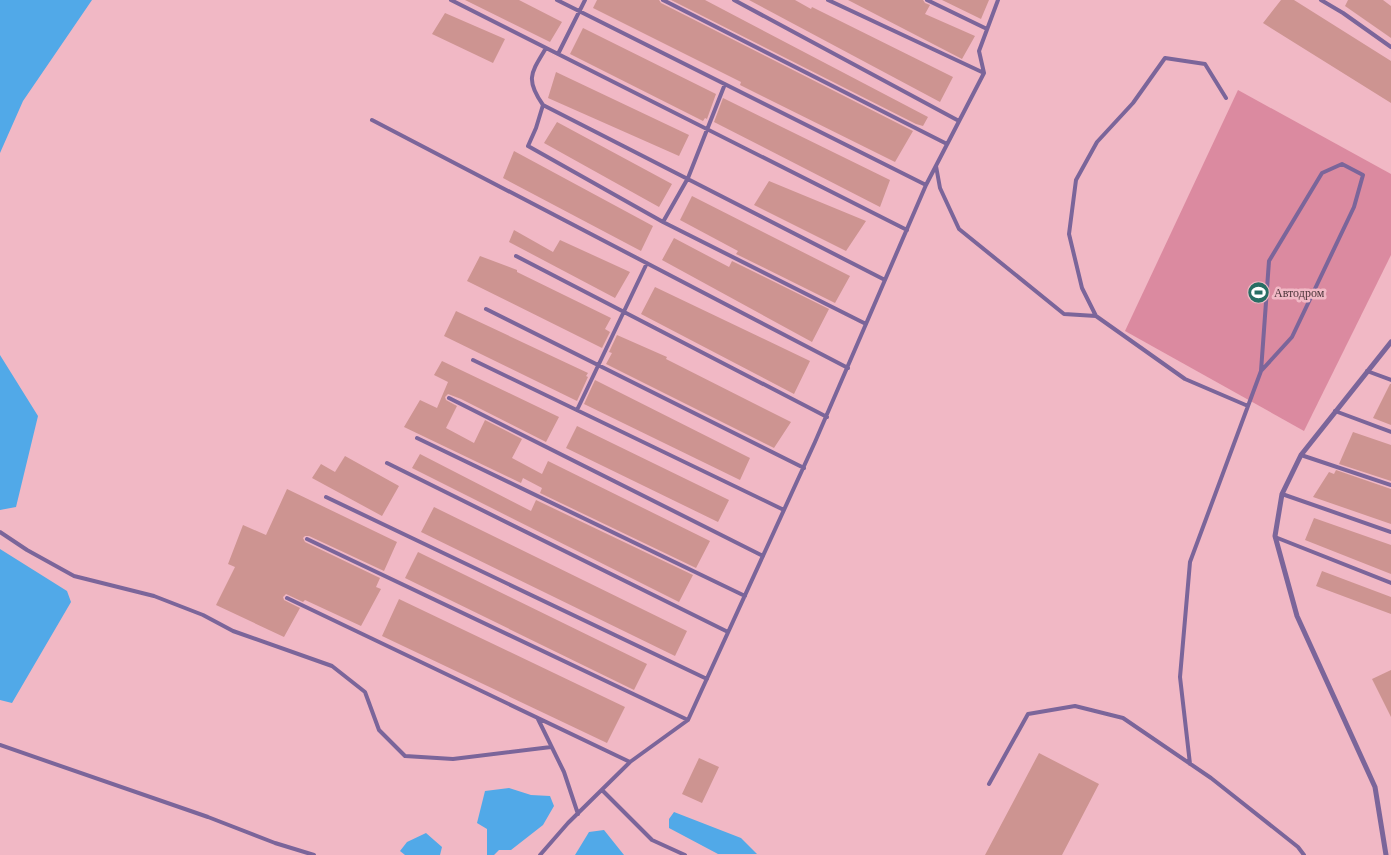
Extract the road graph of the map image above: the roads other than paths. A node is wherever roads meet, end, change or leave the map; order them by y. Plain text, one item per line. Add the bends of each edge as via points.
1 (451, 0) edge
2 (557, 0) edge
3 (585, 0) edge
4 (663, 0) edge
5 (734, 0) edge
6 (828, 0) edge
7 (927, 0) edge
8 (998, 0) edge
9 (1321, 0) edge
10 (580, 12) junction
11 (987, 29) junction
12 (1391, 46) edge
13 (546, 48) junction
14 (558, 54) junction
15 (984, 73) junction
16 (725, 84) junction
17 (1226, 98) dead end
18 (543, 105) junction
19 (372, 120) dead end
20 (959, 121) junction
21 (707, 129) junction
22 (947, 144) junction
23 (936, 166) junction
24 (688, 178) junction
25 (926, 185) junction
26 (663, 222) junction
27 (907, 230) junction
28 (516, 256) dead end
29 (647, 263) junction
30 (885, 280) junction
31 (486, 309) dead end
32 (624, 312) junction
33 (1096, 316) junction
34 (866, 324) junction
35 (1391, 342) edge
36 (473, 360) dead end
37 (597, 365) junction
38 (848, 368) junction
39 (1368, 371) junction
40 (1261, 372) junction
41 (1391, 380) edge
42 (449, 398) dead end
43 (1248, 406) junction
44 (577, 410) junction
45 (1335, 412) junction
46 (827, 417) junction
47 (1391, 432) edge
48 (417, 438) dead end
49 (1301, 455) junction
50 (386, 463) dead end
51 (804, 468) junction
52 (1391, 485) edge
53 (1282, 494) junction
54 (326, 497) dead end
55 (784, 510) junction
56 (0, 532) edge
57 (1391, 532) edge
58 (1275, 536) junction
59 (307, 539) dead end
60 (763, 556) junction
61 (1391, 583) edge
62 (745, 596) junction
63 (287, 598) dead end
64 (728, 632) junction
65 (707, 679) junction
66 (538, 718) junction
67 (688, 720) junction
68 (0, 745) edge
69 (551, 746) junction
70 (630, 762) junction
71 (1190, 764) junction
72 (989, 784) dead end
73 (602, 790) junction
74 (578, 814) junction
75 (314, 855) edge
76 (540, 855) edge
77 (685, 855) edge
78 (1304, 855) edge
79 (1386, 855) edge

1 - 13 lane
2 - 10 lane
3 - 10 lane
4 - 22 lane
5 - 20 lane
6 - 15 lane
7 - 11 lane
8 - 11 lane
9 - 12 lane
10 - 14 lane
10 - 16 lane
11 - 15 lane via 978,52
13 - 14 lane
13 - 18 lane via 532,70 533,90
14 - 21 lane
15 - 20 lane
16 - 21 lane
16 - 25 lane
17 - 33 lane via 1205,64 1165,58 1133,103 1097,142 1076,180 1069,234 1082,288
18 - 24 lane
18 - 26 lane via 528,146
19 - 29 lane
20 - 22 lane
21 - 24 lane
21 - 27 lane
22 - 23 lane
23 - 25 lane
23 - 33 lane via 940,188 959,229 1064,314
24 - 26 lane
24 - 30 lane
25 - 27 lane
26 - 34 lane
27 - 30 lane
28 - 32 lane
29 - 32 lane
29 - 38 lane
30 - 34 lane
31 - 37 lane
32 - 37 lane
32 - 46 lane
33 - 43 lane via 1185,379
34 - 38 lane
35 - 39 street
36 - 44 lane
37 - 44 lane
37 - 51 lane
38 - 46 lane
39 - 41 lane
39 - 45 street
40 - 40 lane via 1292,337 1354,207 1363,176 1342,164 1322,173 1269,261
40 - 43 lane
42 - 60 lane
43 - 71 lane via 1190,562 1180,677
44 - 55 lane
45 - 47 lane
45 - 49 street
46 - 51 lane
48 - 62 lane
49 - 52 lane
49 - 53 street
50 - 64 lane
51 - 55 lane
53 - 57 lane
53 - 58 street
54 - 65 lane
55 - 60 lane
56 - 69 lane via 74,576 154,596 203,615 233,632 332,666 365,692 379,730 405,756 453,759
58 - 61 lane
58 - 79 street via 1297,616 1375,788
59 - 67 lane
60 - 62 lane
62 - 64 lane
63 - 66 lane
64 - 65 lane
65 - 67 lane
66 - 69 lane
66 - 70 lane
67 - 70 lane
68 - 75 lane
69 - 74 lane
70 - 73 lane
71 - 72 lane via 1123,718 1075,706 1028,714
71 - 78 lane via 1298,847
73 - 74 lane
73 - 77 lane via 652,840
74 - 76 lane

